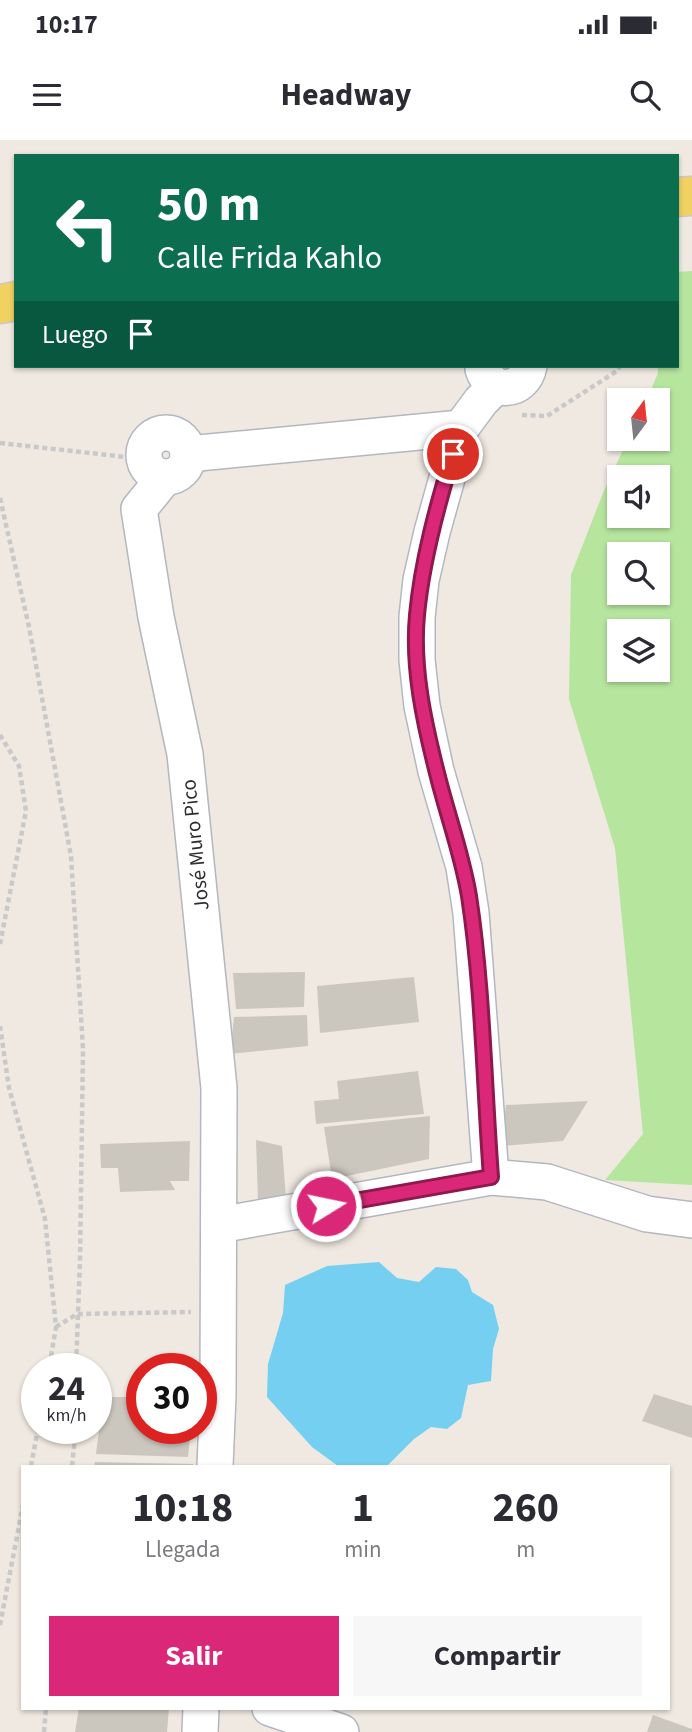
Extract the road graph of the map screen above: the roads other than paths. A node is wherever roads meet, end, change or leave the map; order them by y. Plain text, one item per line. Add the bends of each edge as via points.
1 (527, 368) edge
2 (478, 398) edge
3 (491, 1177) junction
4 (692, 1220) edge
5 (219, 1225) junction
6 (215, 1465) edge
7 (201, 1710) edge
8 (276, 1710) edge
9 (200, 1732) edge
10 (341, 1732) edge

1 - 2 street via 517,385
2 - 3 street via 445,481 421,580 417,660 433,758 464,867 471,913
2 - 5 street, José Muro Pico via 166,463 139,509 185,754 219,1088
3 - 4 street via 547,1182 647,1214
3 - 5 street
5 - 6 street, José Muro Pico
7 - 9 street
8 - 10 street

